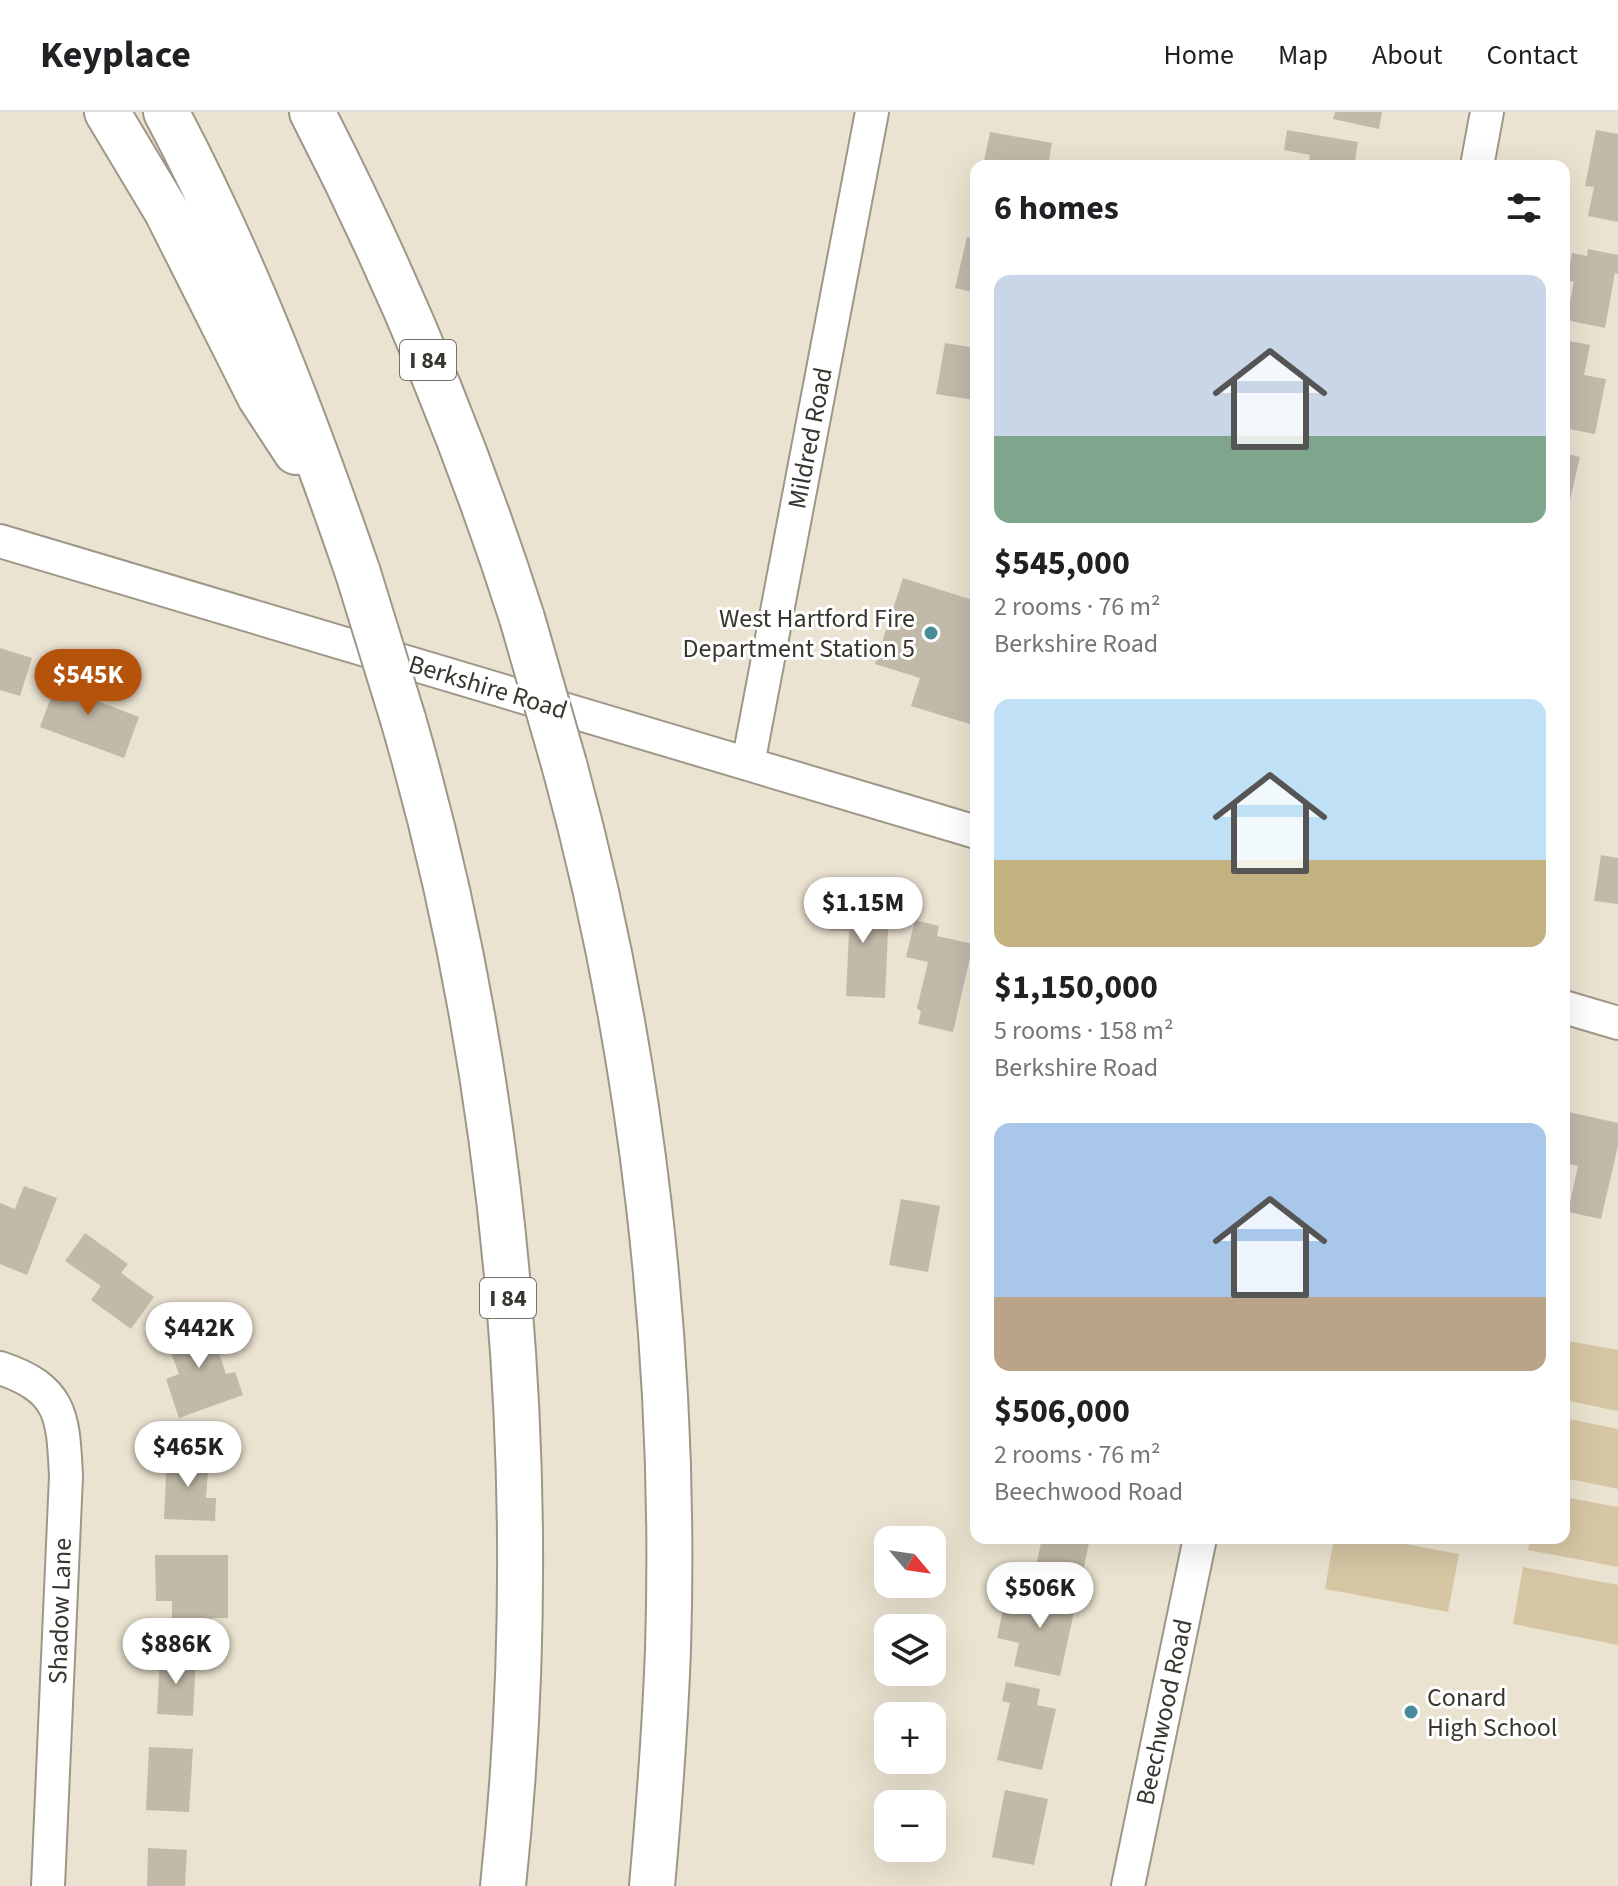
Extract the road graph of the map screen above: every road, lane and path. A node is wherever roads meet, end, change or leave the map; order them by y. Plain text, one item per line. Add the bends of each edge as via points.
1 (107, 112) edge
2 (166, 112) edge
3 (312, 112) edge
4 (872, 112) edge
5 (1487, 112) edge
6 (1478, 160) edge
7 (334, 502) junction
8 (0, 541) edge
9 (748, 764) junction
10 (970, 830) edge
11 (1570, 1009) edge
12 (1618, 1023) edge
13 (0, 1368) edge
14 (1199, 1544) edge
15 (48, 1886) edge
16 (503, 1886) edge
17 (652, 1886) edge
18 (1128, 1886) edge

1 - 7 highway via 167,212 260,397
2 - 7 highway, I 84 via 273,345
3 - 17 highway, I 84, bridge via 429,361 486,512 564,764 622,1018 658,1325 667,1478 664,1731
4 - 9 street, Mildred Road
5 - 6 street
7 - 16 highway, I 84, bridge via 432,827 464,978 491,1152 519,1456 519,1619
8 - 9 street, Berkshire Road
9 - 10 street, Berkshire Road
11 - 12 street
13 - 15 street, Shadow Lane via 42,1389 58,1410 64,1430
14 - 18 street, Beechwood Road

